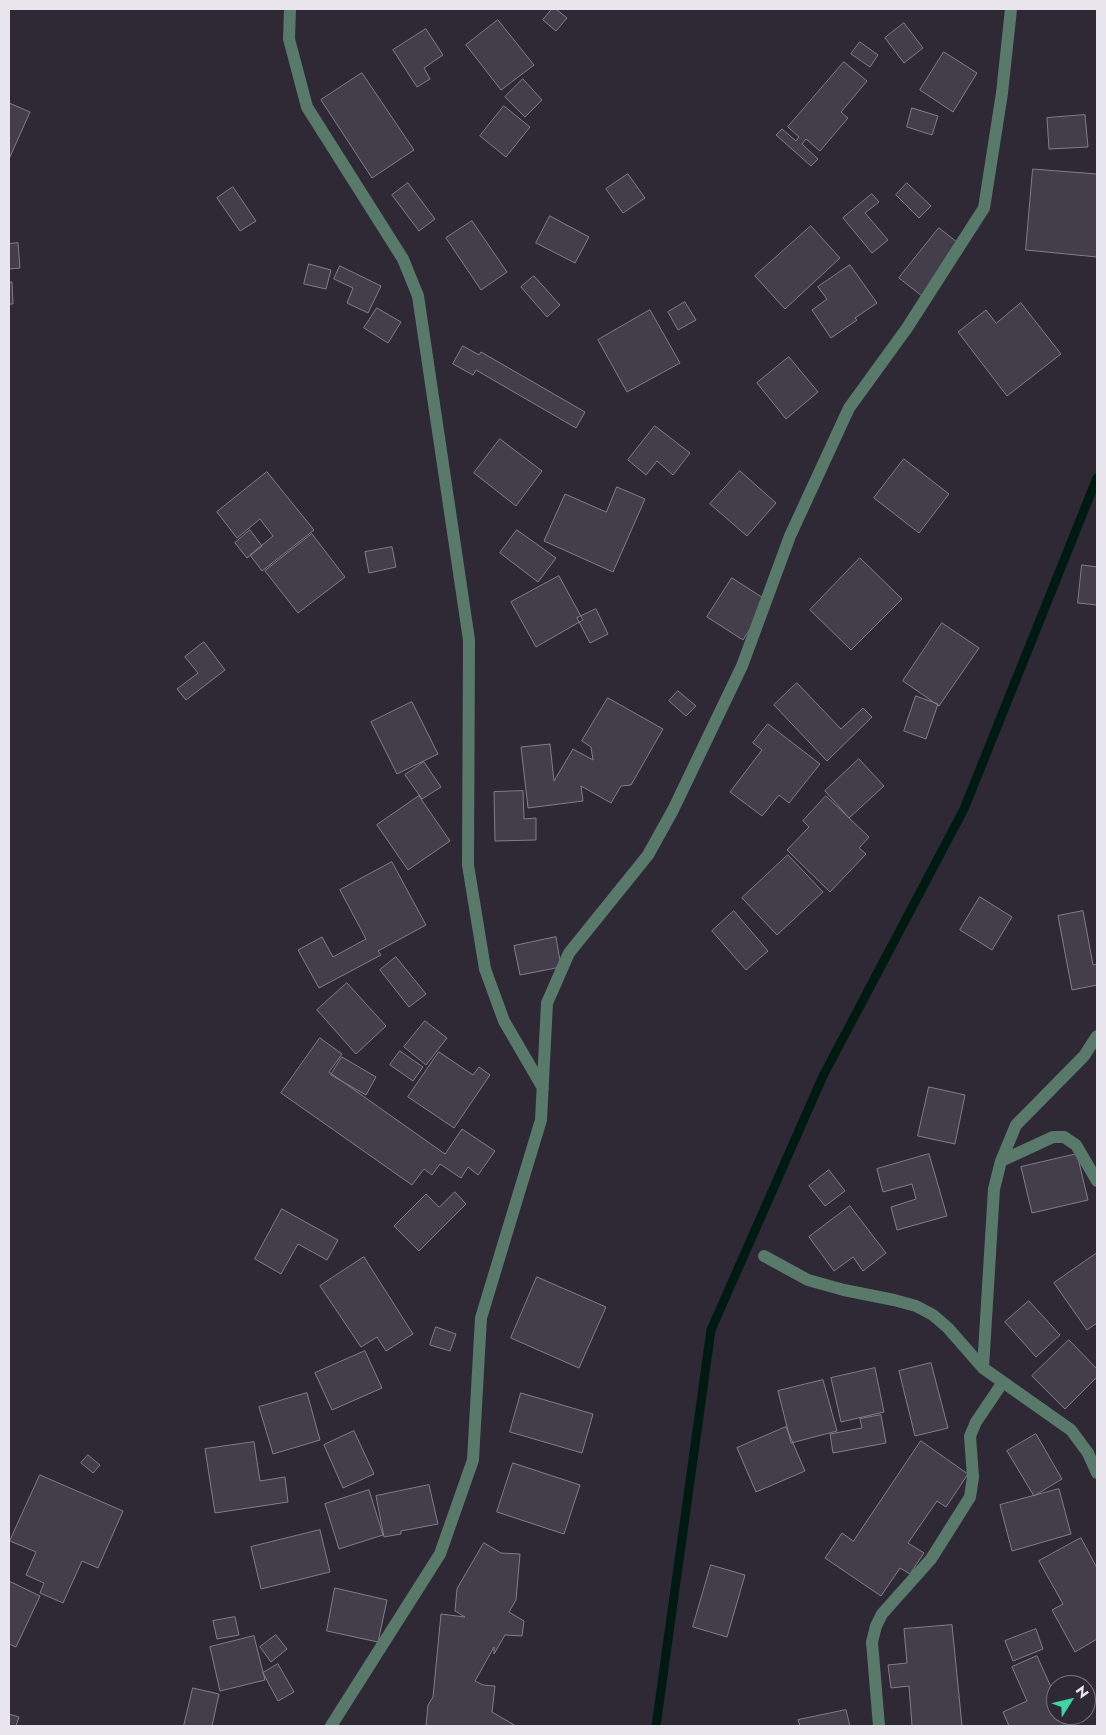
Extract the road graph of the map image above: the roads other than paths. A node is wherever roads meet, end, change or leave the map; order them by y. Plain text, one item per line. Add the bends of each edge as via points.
1 (290, 9) edge
2 (1011, 9) edge
3 (1097, 1036) edge
4 (543, 1088) junction
5 (1001, 1161) junction
6 (1097, 1181) edge
7 (764, 1256) dead end
8 (984, 1368) junction
9 (1003, 1382) junction
10 (1097, 1473) edge
11 (331, 1726) edge
12 (879, 1726) edge

1 - 4 street via 289,39 307,107 403,259 418,296 470,640 468,865 485,969 504,1021
2 - 4 street via 984,208 907,328 849,408 790,536 742,666 673,810 648,854 569,953 548,1002
3 - 5 street via 1084,1056 1016,1125
4 - 11 street via 542,1120 480,1318 473,1460 440,1554
5 - 6 street via 1053,1137 1064,1137 1076,1145
5 - 8 street via 994,1189
7 - 8 street via 808,1280 916,1306 948,1328
8 - 9 street
9 - 10 street via 1071,1430 1088,1453
9 - 12 street via 970,1436 973,1477 970,1497 931,1560 882,1614 876,1626 872,1642

